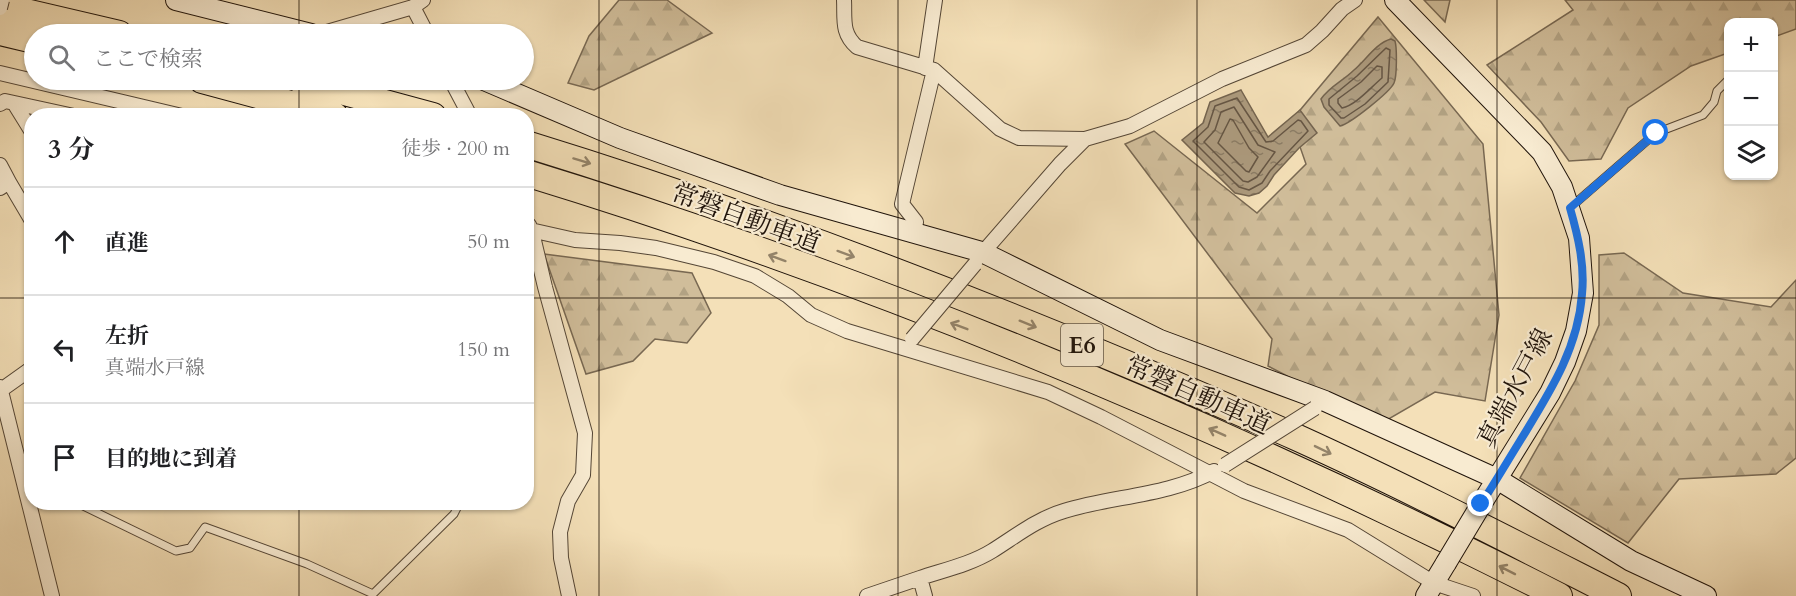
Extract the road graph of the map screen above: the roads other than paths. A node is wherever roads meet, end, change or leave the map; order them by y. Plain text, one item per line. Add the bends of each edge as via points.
1 (2, 0) edge
2 (176, 0) edge
3 (844, 0) edge
4 (935, 0) edge
5 (1355, 0) edge
6 (1395, 0) edge
7 (418, 4) edge
8 (0, 7) edge
9 (75, 24) edge
10 (271, 24) edge
11 (353, 24) edge
12 (425, 24) edge
13 (0, 32) edge
14 (24, 38) edge
15 (929, 69) junction
16 (0, 74) edge
17 (24, 80) edge
18 (1724, 84) edge
19 (69, 90) edge
20 (239, 90) edge
21 (337, 90) edge
22 (457, 90) edge
23 (508, 90) edge
24 (7, 104) edge
25 (29, 108) edge
26 (147, 108) edge
27 (305, 108) edge
28 (403, 108) edge
29 (467, 108) edge
30 (24, 123) edge
31 (1085, 140) junction
32 (534, 147) edge
33 (0, 165) edge
34 (534, 175) edge
35 (5, 185) edge
36 (1570, 208) junction
37 (24, 210) edge
38 (534, 229) edge
39 (914, 233) junction
40 (534, 248) edge
41 (979, 258) junction
42 (909, 344) junction
43 (24, 373) edge
44 (0, 388) edge
45 (1320, 405) junction
46 (24, 470) edge
47 (1210, 473) junction
48 (1497, 479) junction
49 (33, 510) edge
50 (91, 510) edge
51 (456, 510) edge
52 (920, 578) junction
53 (1430, 590) edge
54 (52, 596) edge
55 (569, 596) edge
56 (867, 596) edge
57 (925, 596) edge
58 (1473, 596) edge
59 (1560, 596) edge
60 (1618, 596) edge
61 (1706, 596) edge

1 - 8 street, bridge
2 - 10 street
3 - 15 street via 848,40 857,47
4 - 15 street
5 - 31 street via 1306,45 1222,79 1130,126
6 - 36 street, 真端水戸線 via 1542,152
7 - 11 street
7 - 12 street
8 - 9 highway
13 - 14 highway
15 - 31 street via 1000,129 1019,138
15 - 39 street via 902,204 916,222
16 - 17 street
18 - 36 lane via 1703,115 1656,133
19 - 26 street
20 - 27 highway
21 - 28 highway
22 - 29 street
23 - 39 street via 642,146 780,195
24 - 25 street
24 - 30 street
31 - 41 street
32 -> 60 highway, 常磐自動車道 / E6 via 852,256 1131,365 1301,440
33 - 35 street
59 -> 34 highway, 常磐自動車道 / E6 via 1275,458 1111,386 845,282
35 - 37 street
36 - 48 street, 真端水戸線 via 1581,262 1582,293 1576,331 1550,393
38 - 42 street via 575,240 656,248 714,262 755,276 811,315 847,331
39 - 41 street
40 - 55 street via 585,433 583,475 568,501 560,532
41 - 42 street, bridge
41 - 45 street via 1160,340
42 - 47 street via 1048,392
43 - 44 street
44 - 46 street
45 - 47 street, bridge
45 - 48 street
47 - 52 street via 1148,494 1065,510 1026,528 991,552
47 - 53 street via 1244,492 1348,530
48 - 53 street, 真端水戸線, bridge
48 - 61 street via 1631,561
49 - 54 street
50 - 51 lane via 176,551 190,548 205,527 306,564 373,594
52 - 56 street
52 - 57 street
53 - 58 street

